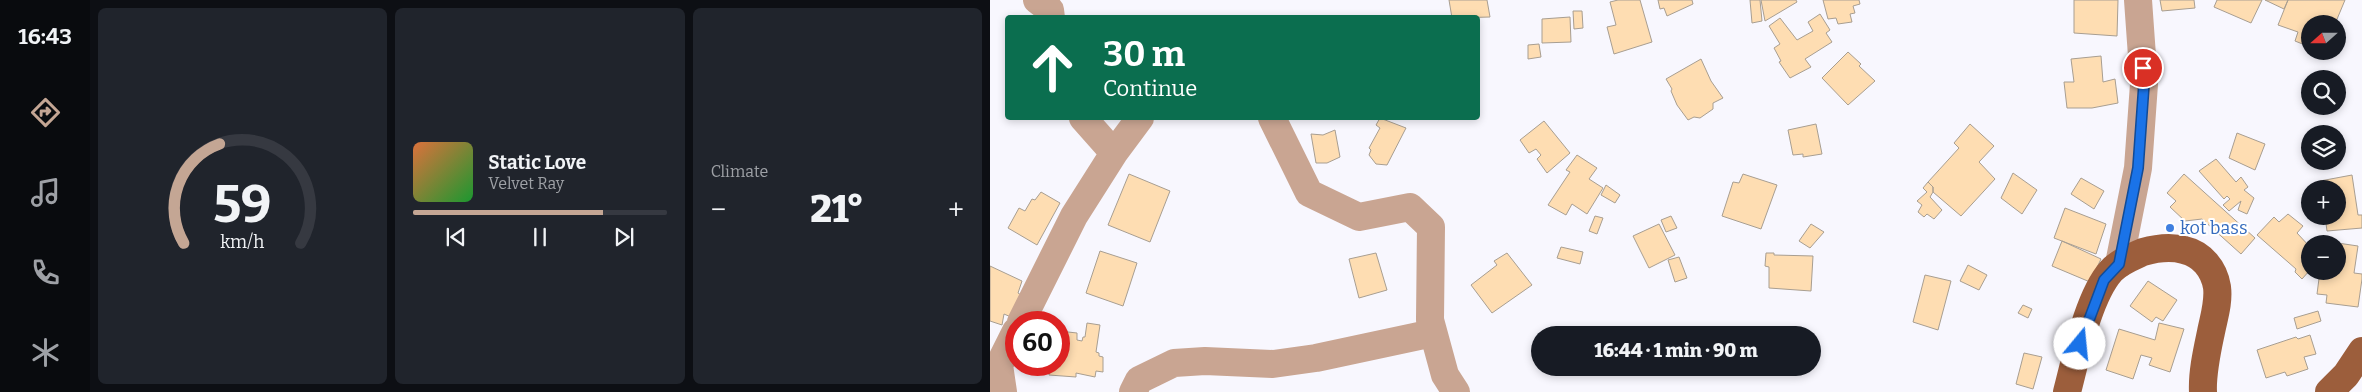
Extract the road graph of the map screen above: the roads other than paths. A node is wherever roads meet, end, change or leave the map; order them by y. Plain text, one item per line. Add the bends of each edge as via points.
1 (1037, 0) edge
2 (2138, 0) edge
3 (1051, 15) edge
4 (1085, 120) edge
5 (1139, 120) edge
6 (1273, 120) edge
7 (1114, 153) junction
8 (2119, 264) junction
9 (1026, 311) edge
10 (1433, 333) junction
11 (1005, 353) edge
12 (2359, 360) edge
13 (1004, 392) edge
14 (1133, 392) edge
15 (1456, 392) edge
16 (2067, 392) edge
17 (2203, 392) edge
18 (2329, 392) edge

1 - 3 street via 1050,10
2 - 8 street via 2144,84 2138,168
4 - 7 street
5 - 7 street
6 - 10 street via 1309,193 1359,217 1410,207 1430,227 1430,320
7 - 9 street via 1074,216
8 - 16 main road via 2104,280 2084,328
8 - 17 main road via 2153,249 2173,248 2197,254 2212,271 2217,305
10 - 14 street via 1273,364 1174,363 1139,380
10 - 15 street via 1445,375
11 - 13 street via 999,365
12 - 18 main road

